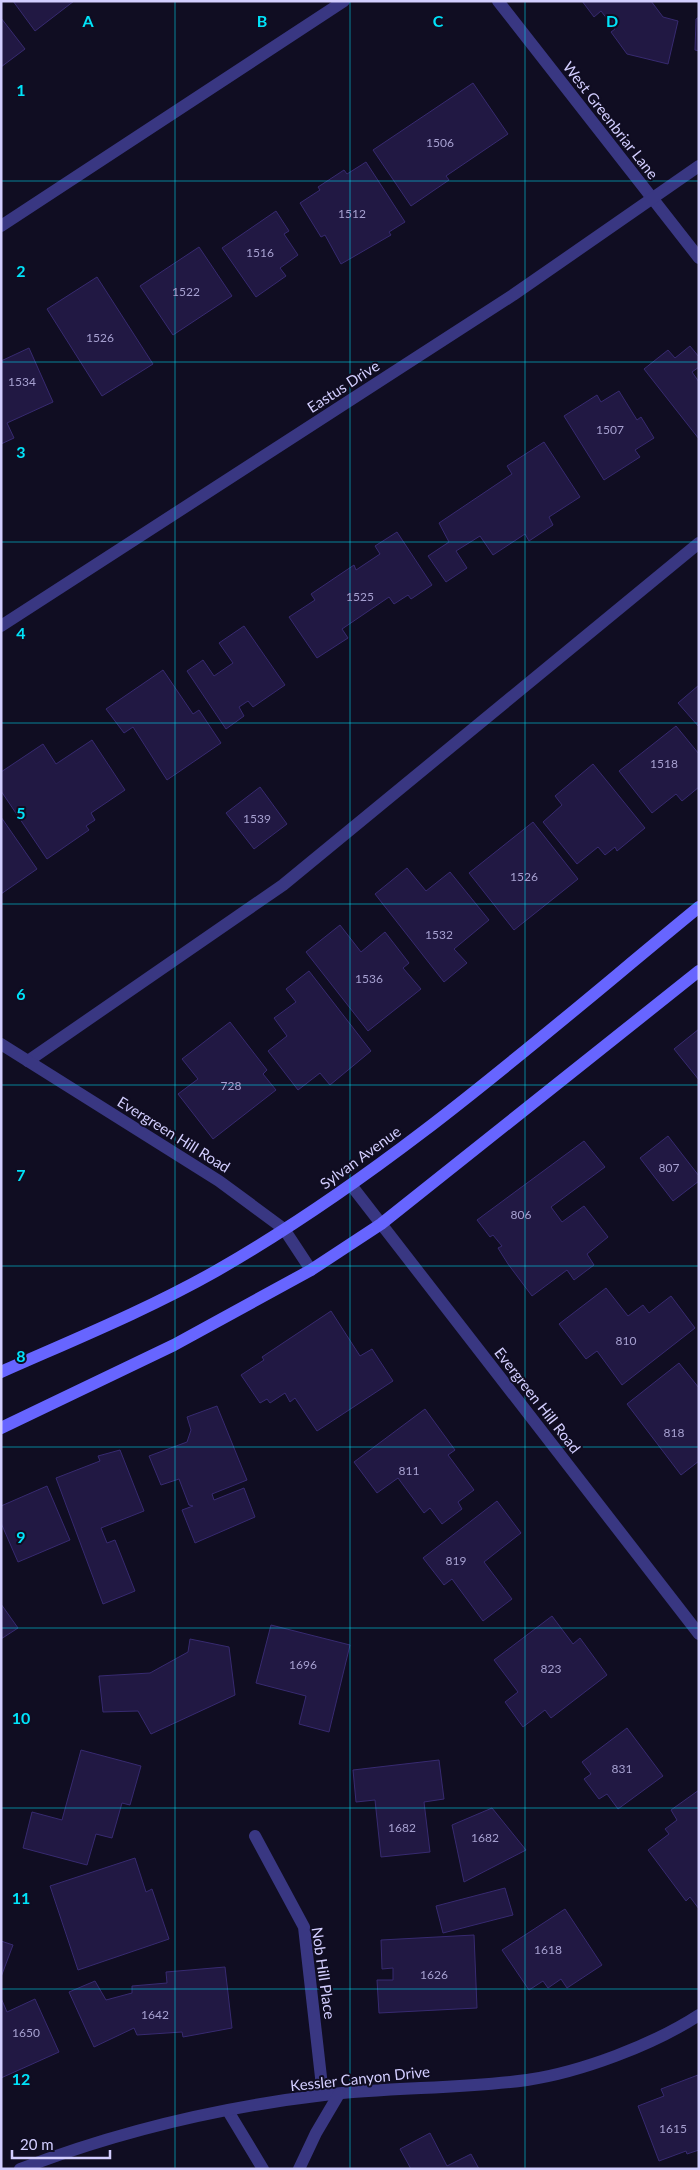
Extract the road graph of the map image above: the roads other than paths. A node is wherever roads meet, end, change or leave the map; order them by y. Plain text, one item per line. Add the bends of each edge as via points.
1 (344, 1) edge
2 (498, 1) edge
3 (699, 166) edge
4 (651, 200) junction
5 (1, 226) edge
6 (699, 258) edge
7 (699, 543) edge
8 (1, 626) edge
9 (699, 907) edge
10 (699, 971) edge
11 (1, 1044) edge
12 (28, 1061) junction
13 (351, 1185) junction
14 (381, 1224) junction
15 (284, 1230) junction
16 (311, 1270) junction
17 (1, 1372) edge
18 (1, 1428) edge
19 (699, 1634) edge
20 (255, 1836) dead end
21 (699, 2016) edge
22 (339, 2094) junction
23 (324, 2095) junction
24 (228, 2110) junction
25 (20, 2169) edge
26 (263, 2169) edge
27 (298, 2169) edge

1 - 5 street
2 - 4 street, West Greenbriar Lane
3 - 4 street, Eastus Drive
4 - 6 street, West Greenbriar Lane
4 - 8 street, Eastus Drive via 504,301
7 - 12 street via 283,885
9 - 13 main road, Sylvan Avenue via 471,1094
10 - 14 main road
11 - 12 street, Evergreen Hill Road
12 - 15 street, Evergreen Hill Road via 219,1181
13 - 14 street, Evergreen Hill Road
13 - 15 main road, Sylvan Avenue
14 - 16 main road
14 - 19 street, Evergreen Hill Road
15 - 16 street, Evergreen Hill Road
15 - 17 main road, Sylvan Avenue via 163,1300
16 - 18 main road via 174,1345
20 - 23 street, Nob Hill Place via 304,1928
21 - 22 street, Kessler Canyon Drive via 675,2031 595,2063 528,2080
22 - 23 street, Kessler Canyon Drive
22 - 27 street
23 - 24 street, Kessler Canyon Drive
24 - 25 street, Kessler Canyon Drive via 67,2151
24 - 26 street

